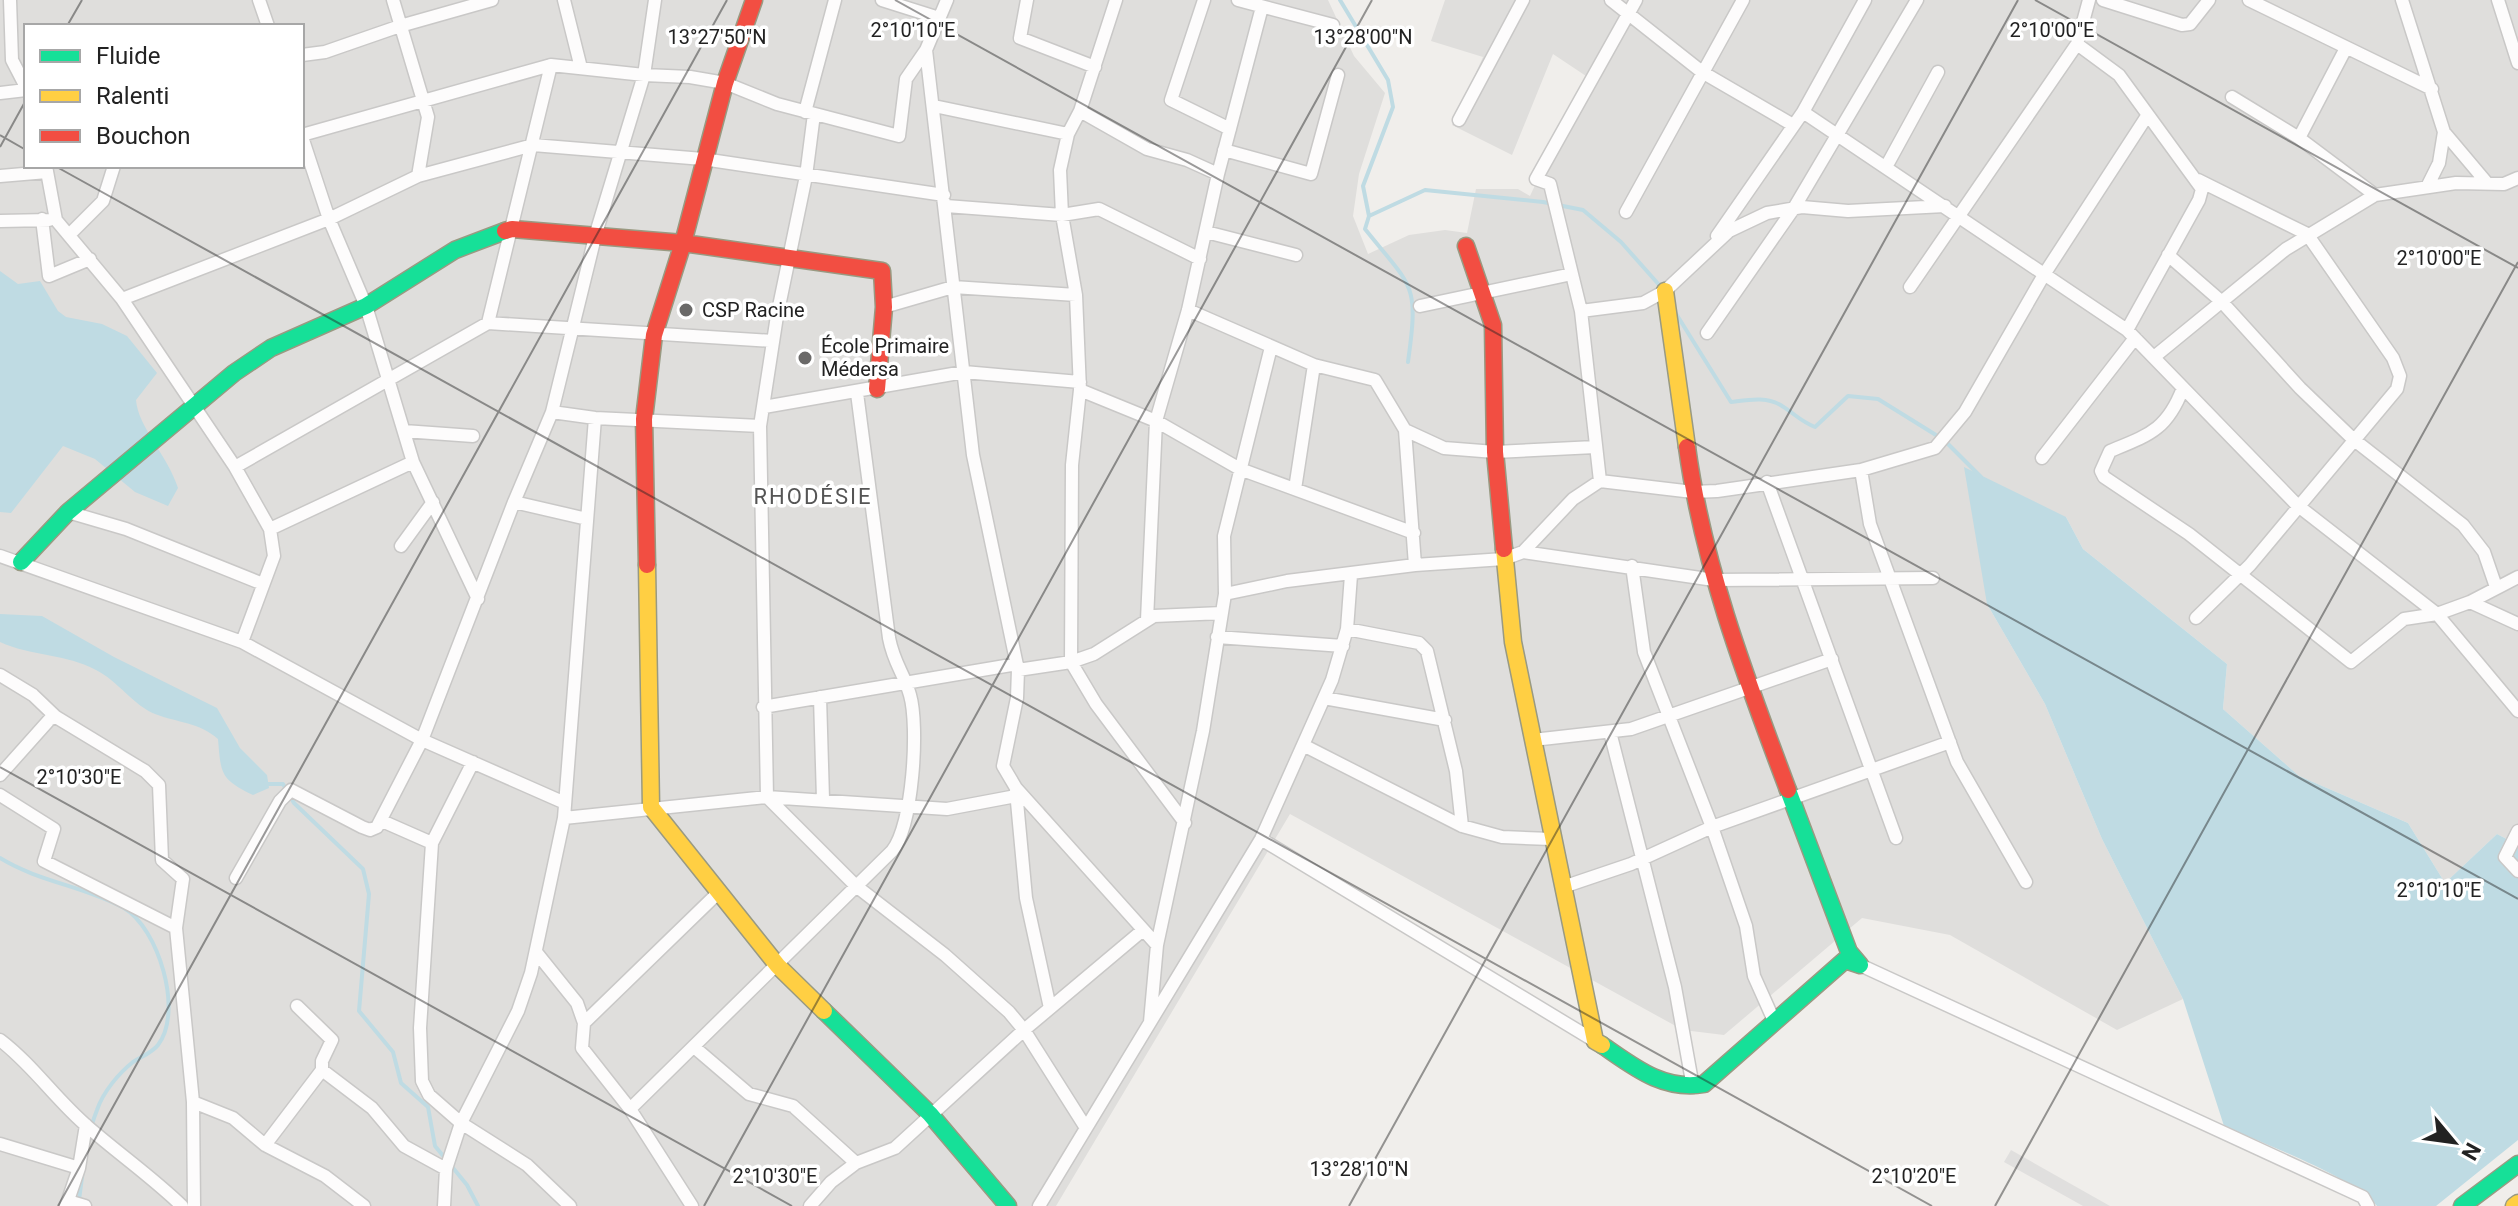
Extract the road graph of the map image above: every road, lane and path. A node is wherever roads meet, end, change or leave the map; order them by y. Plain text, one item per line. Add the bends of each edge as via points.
1 (259, 0) edge
2 (393, 0) edge
3 (564, 0) edge
4 (655, 0) edge
5 (754, 0) edge
6 (835, 0) edge
7 (882, 0) edge
8 (947, 0) edge
9 (1027, 0) edge
10 (1116, 0) edge
11 (1204, 0) edge
12 (1238, 0) edge
13 (1523, 0) edge
14 (1611, 0) edge
15 (1636, 0) edge
16 (1743, 0) edge
17 (1865, 0) edge
18 (1917, 0) edge
19 (2089, 0) edge
20 (2103, 0) edge
21 (2209, 0) edge
22 (2249, 0) edge
23 (2402, 0) edge
24 (2498, 0) edge
25 (484, 1) edge
26 (6, 7) edge
27 (1262, 7) junction
28 (1627, 16) junction
29 (939, 18) junction
30 (267, 24) edge
31 (1333, 25) dead end
32 (400, 26) junction
33 (2077, 44) junction
34 (2346, 48) junction
35 (926, 50) junction
36 (304, 55) edge
37 (2517, 57) edge
38 (551, 65) junction
39 (1095, 67) junction
40 (581, 68) junction
41 (1702, 72) junction
42 (1938, 72) dead end
43 (644, 75) junction
44 (1338, 75) dead end
45 (725, 83) junction
46 (24, 85) edge
47 (24, 89) edge
48 (2432, 89) junction
49 (0, 93) edge
50 (2232, 97) dead end
51 (423, 102) junction
52 (934, 106) junction
53 (1080, 111) junction
54 (1803, 112) junction
55 (810, 113) junction
56 (2147, 116) junction
57 (1459, 120) dead end
58 (1793, 125) junction
59 (1230, 129) junction
60 (2444, 132) junction
61 (1068, 134) junction
62 (304, 135) edge
63 (1839, 136) junction
64 (2299, 138) junction
65 (304, 142) edge
66 (533, 145) junction
67 (1224, 150) junction
68 (620, 154) junction
69 (703, 159) junction
70 (1886, 167) junction
71 (113, 168) edge
72 (47, 169) edge
73 (1218, 174) junction
74 (0, 176) edge
75 (418, 176) junction
76 (806, 176) junction
77 (2518, 178) edge
78 (2198, 180) junction
79 (2487, 183) junction
80 (2427, 187) junction
81 (2375, 195) junction
82 (945, 200) junction
83 (1945, 206) junction
84 (1794, 208) junction
85 (1626, 212) dead end
86 (1062, 215) junction
87 (1959, 216) junction
88 (42, 219) junction
89 (329, 219) junction
90 (56, 220) junction
91 (0, 221) edge
92 (512, 229) junction
93 (1206, 232) junction
94 (596, 233) junction
95 (2307, 234) junction
96 (69, 235) junction
97 (683, 243) junction
98 (1466, 246) dead end
99 (1709, 248) junction
100 (1296, 255) dead end
101 (2168, 255) junction
102 (791, 258) junction
103 (90, 259) junction
104 (1200, 259) junction
105 (2045, 273) junction
106 (1572, 274) junction
107 (953, 287) junction
108 (1910, 287) dead end
109 (1665, 291) junction
110 (1480, 294) junction
111 (1076, 295) junction
112 (122, 299) junction
113 (2222, 302) junction
114 (366, 306) junction
115 (1420, 306) dead end
116 (884, 307) junction
117 (1188, 310) junction
118 (1581, 311) junction
119 (488, 323) junction
120 (572, 326) junction
121 (1707, 333) dead end
122 (2131, 334) junction
123 (654, 335) junction
124 (773, 341) junction
125 (1271, 347) junction
126 (2154, 357) junction
127 (1314, 365) junction
128 (964, 372) junction
129 (387, 377) junction
130 (1080, 386) junction
131 (2183, 388) junction
132 (877, 389) junction
133 (857, 393) junction
134 (764, 407) junction
135 (193, 408) junction
136 (552, 412) junction
137 (595, 418) junction
138 (644, 419) junction
139 (1156, 421) junction
140 (760, 426) junction
141 (1405, 430) junction
142 (404, 431) junction
143 (473, 436) dead end
144 (2353, 439) junction
145 (1595, 447) junction
146 (1495, 452) junction
147 (2042, 458) dead end
148 (413, 462) junction
149 (235, 467) junction
150 (1240, 469) junction
151 (1861, 470) junction
152 (1600, 481) junction
153 (1767, 482) junction
154 (1295, 489) junction
155 (1693, 492) junction
156 (433, 502) junction
157 (514, 502) junction
158 (2297, 505) junction
159 (68, 512) junction
160 (587, 519) junction
161 (270, 529) junction
162 (1414, 533) junction
163 (401, 546) dead end
164 (1523, 552) junction
165 (0, 556) edge
166 (1504, 559) junction
167 (21, 562) junction
168 (1415, 565) junction
169 (1632, 566) junction
170 (1351, 575) junction
171 (2240, 575) junction
172 (1802, 576) junction
173 (2518, 577) edge
174 (1891, 578) junction
175 (1933, 578) dead end
176 (1714, 580) junction
177 (263, 584) junction
178 (2496, 587) junction
179 (1225, 594) junction
180 (478, 599) junction
181 (2470, 602) junction
182 (1222, 613) junction
183 (2437, 614) junction
184 (2196, 618) dead end
185 (1147, 620) junction
186 (2518, 624) edge
187 (1347, 629) junction
188 (1217, 637) junction
189 (242, 642) junction
190 (1343, 646) junction
191 (1832, 659) junction
192 (1071, 662) junction
193 (1017, 667) junction
194 (0, 675) edge
195 (904, 682) junction
196 (1749, 686) junction
197 (820, 697) junction
198 (1324, 698) junction
199 (763, 707) junction
200 (2518, 711) edge
201 (56, 717) junction
202 (1667, 717) junction
203 (1445, 720) junction
204 (1610, 732) junction
205 (422, 740) junction
206 (1533, 740) junction
207 (1950, 742) junction
208 (1303, 745) junction
209 (473, 762) junction
210 (1872, 770) junction
211 (0, 775) edge
212 (1016, 792) junction
213 (0, 795) edge
214 (767, 797) junction
215 (823, 799) junction
216 (1790, 799) junction
217 (565, 803) junction
218 (651, 807) junction
219 (910, 808) junction
220 (564, 818) junction
221 (382, 821) junction
222 (1185, 823) junction
223 (1462, 826) junction
224 (1712, 827) junction
225 (2518, 831) edge
226 (1896, 838) dead end
227 (1261, 839) junction
228 (1551, 839) junction
229 (432, 843) junction
230 (1644, 857) junction
231 (2518, 871) edge
232 (236, 878) dead end
233 (2026, 882) dead end
234 (856, 886) junction
235 (1563, 887) junction
236 (719, 892) junction
237 (176, 928) junction
238 (1143, 930) junction
239 (1157, 945) junction
240 (536, 952) junction
241 (1860, 965) junction
242 (778, 966) junction
243 (297, 1006) dead end
244 (1050, 1008) junction
245 (584, 1023) junction
246 (1775, 1023) junction
247 (1149, 1025) junction
248 (1024, 1030) junction
249 (0, 1040) edge
250 (1595, 1041) junction
251 (694, 1047) junction
252 (0, 1051) edge
253 (20, 1055) junction
254 (322, 1070) junction
255 (1693, 1087) junction
256 (193, 1102) junction
257 (630, 1109) junction
258 (930, 1114) junction
259 (461, 1123) junction
260 (86, 1125) junction
261 (1086, 1128) junction
262 (0, 1144) edge
263 (265, 1145) junction
264 (856, 1163) junction
265 (2518, 1164) edge
266 (79, 1168) junction
267 (446, 1169) junction
268 (67, 1203) edge
269 (85, 1206) edge
270 (182, 1206) edge
271 (194, 1206) edge
272 (364, 1206) edge
273 (444, 1206) edge
274 (570, 1206) edge
275 (692, 1206) edge
276 (810, 1206) edge
277 (1008, 1206) edge
278 (1039, 1206) edge
279 (2368, 1206) edge
280 (2462, 1206) edge

1 - 30 street
2 - 32 street
3 - 40 street
4 - 43 street
5 - 45 main road
6 - 55 street
7 - 29 street
8 - 29 street
9 - 39 street via 1020,38
10 - 39 street
11 - 59 street via 1171,100
12 - 27 street
13 - 57 street
14 - 28 street
15 - 28 street
16 - 41 street
17 - 54 street
18 - 63 street
19 - 33 street
20 - 21 street via 2182,25 2190,24
22 - 34 street
23 - 48 street
24 - 37 street
25 - 32 street
26 - 46 street via 12,60
27 - 31 street
27 - 59 street
28 - 41 street
28 - 106 street via 1536,179 1550,184
29 - 35 street
32 - 36 street
32 - 51 street
33 - 56 street via 2119,75
33 - 87 street
34 - 48 street
34 - 64 street
35 - 52 street
35 - 55 street via 906,79 899,136
38 - 40 street
38 - 51 street
38 - 66 street
39 - 53 street
40 - 43 street
41 - 58 street
41 - 85 street
42 - 70 street
43 - 45 street
43 - 68 street
44 - 67 street via 1311,174
45 - 55 street
45 - 69 main road
47 - 49 street
48 - 60 street
50 - 64 street
51 - 62 street
51 - 75 street via 428,117
52 - 61 street
52 - 82 street
53 - 61 street
53 - 73 street via 1147,149
54 - 58 street
54 - 63 street
55 - 76 street
56 - 78 street
56 - 105 street
58 - 99 street
59 - 67 street
60 - 79 street
60 - 80 street via 2439,163
61 - 86 street via 1060,170
63 - 70 street
63 - 84 street
64 - 81 street
65 - 89 street
66 - 68 street
66 - 75 street
66 - 92 street
67 - 73 street
68 - 69 street
68 - 94 street
69 - 76 street
69 - 97 main road
70 - 83 street
71 - 96 street via 103,201
72 - 74 street
72 - 90 street
73 - 93 street
75 - 89 street
76 - 82 street
76 - 102 street
77 - 79 street
78 - 95 street
78 - 101 street via 2199,200
79 - 80 street
80 - 81 street
81 - 95 street
82 - 86 street
82 - 107 street
83 - 84 street
83 - 87 street
84 - 99 street via 1739,225
84 - 121 street
86 - 104 street via 1099,209
86 - 111 street
87 - 105 street
87 - 108 street
88 - 90 street
88 - 91 street
88 - 103 street via 49,276
89 - 112 street
89 - 114 street
90 - 96 street
92 - 94 main road
92 - 114 main road via 455,250
92 - 119 street
93 - 100 street
93 - 104 street
94 - 97 main road
94 - 120 street
95 - 113 street
95 - 144 street via 2393,358 2400,376 2397,389
96 - 103 street
97 - 102 main road
97 - 123 main road
98 - 110 main road
99 - 109 street
101 - 113 street
101 - 122 street
102 - 116 main road via 882,271
102 - 124 street
103 - 112 street
104 - 117 street
105 - 122 street
105 - 151 street via 1951,433 1935,448
106 - 110 street
106 - 118 street
107 - 111 street
107 - 116 street
107 - 128 street
109 - 118 street via 1643,303
109 - 155 main road
110 - 115 street
110 - 146 main road via 1493,325
111 - 130 street
112 - 135 street
113 - 126 street
113 - 144 street
114 - 129 street
114 - 135 main road via 271,348
116 - 132 main road
117 - 125 street
117 - 139 street
118 - 145 street
119 - 120 street
119 - 129 street
120 - 123 street
120 - 136 street
122 - 126 street
122 - 147 street
123 - 124 street
123 - 138 main road
124 - 134 street
125 - 127 street
125 - 150 street
126 - 131 street
127 - 141 street via 1375,380
127 - 154 street
128 - 130 street
128 - 132 street
128 - 193 street via 987,533
129 - 142 street
129 - 149 street
130 - 139 street
130 - 192 street via 1072,465
131 - 158 street
131 - 171 street via 2175,409 2156,432 2110,451 2101,471 2106,480 2144,502
132 - 133 street
133 - 134 street
133 - 195 street via 889,638
134 - 140 street
135 - 149 street
135 - 159 main road
136 - 137 street
136 - 157 street
137 - 138 street
137 - 160 street
138 - 140 street
138 - 218 main road
139 - 150 street
139 - 185 street
140 - 199 street
141 - 146 street via 1444,448
141 - 162 street
142 - 143 street
142 - 148 street
144 - 158 street
144 - 178 street via 2475,536
145 - 146 street
145 - 152 street
146 - 166 main road
148 - 156 street
148 - 161 street
149 - 161 street
150 - 154 street
150 - 179 street via 1224,536
151 - 153 street
151 - 174 street via 1870,524
152 - 155 street
152 - 164 street via 1573,499
153 - 155 street
153 - 172 street
154 - 162 street
155 - 176 main road
156 - 163 street
156 - 180 street
157 - 160 street
157 - 180 street
158 - 171 street
158 - 183 street
159 - 167 main road
159 - 177 street via 126,529
160 - 217 street
161 - 177 street via 274,556
162 - 168 street
164 - 166 street
164 - 169 street
165 - 167 street
166 - 168 street
166 - 206 main road via 1513,642
167 - 189 street
168 - 170 street
169 - 176 street
169 - 202 street via 1638,630
170 - 179 street
170 - 187 street
171 - 183 street via 2351,662 2404,619
171 - 184 street
172 - 174 street
172 - 176 street
172 - 191 street
173 - 178 street
174 - 175 street
174 - 207 street
176 - 196 main road
177 - 189 street
178 - 181 street
179 - 182 street
180 - 205 street
181 - 183 street
181 - 186 street
182 - 185 street via 1169,613
182 - 188 street
183 - 200 street
185 - 192 street via 1111,646
187 - 190 street
187 - 203 street via 1425,648
188 - 190 street
188 - 222 street
189 - 205 street
190 - 198 street
191 - 196 street
191 - 210 street
192 - 193 street
192 - 222 street
193 - 195 street
193 - 212 street via 1015,711 1002,760
194 - 201 street
195 - 197 street
195 - 219 street via 913,716
196 - 202 street
196 - 216 main road
197 - 199 street
197 - 215 street
198 - 203 street
198 - 208 street
199 - 214 street
201 - 211 street
201 - 237 street via 159,785 162,860 183,879
202 - 204 street
202 - 224 street
203 - 223 street
204 - 206 street
204 - 230 street
205 - 209 street
205 - 221 street
206 - 228 main road
207 - 210 street
207 - 233 street
208 - 223 street
208 - 227 street
209 - 217 street
209 - 229 street
210 - 216 street
210 - 226 street
212 - 219 street via 968,807
212 - 238 street
212 - 244 street via 1026,898
213 - 237 street via 54,829 44,861
214 - 215 street
214 - 218 street
214 - 234 street
215 - 219 street
216 - 224 street
216 - 241 main road via 1849,952
217 - 220 street
218 - 220 street
218 - 236 main road
219 - 234 street via 898,845
220 - 240 street
221 - 229 street
221 - 232 street via 370,830 291,790
222 - 239 street
223 - 228 street via 1502,837
224 - 230 street
224 - 246 street via 1746,926 1754,976
225 - 231 street via 2505,857
227 - 247 street
227 - 250 street
228 - 235 main road
229 - 259 street via 420,1028 422,1081 429,1095
230 - 235 street
230 - 255 street
234 - 242 street
234 - 248 street via 945,955
235 - 250 main road
236 - 242 main road
236 - 245 street
237 - 256 street
238 - 239 street
238 - 244 street
239 - 247 street
240 - 245 street via 574,998
240 - 259 street via 518,1011
241 - 246 main road via 1845,960
241 - 279 street via 2363,1197
242 - 251 street
242 - 258 main road
243 - 254 street via 332,1040
244 - 248 street
245 - 257 street via 582,1048
246 - 255 main road via 1704,1084
247 - 261 street
248 - 258 street
248 - 261 street
249 - 253 street
250 - 255 main road via 1675,1087
251 - 257 street
251 - 264 street via 749,1094 793,1106
252 - 253 street
253 - 260 street
254 - 263 street
254 - 267 street via 362,1099 404,1146
256 - 263 street via 233,1118
256 - 271 street
257 - 275 street
258 - 264 street via 895,1148
258 - 277 main road
259 - 267 street
259 - 274 street via 527,1165
260 - 266 street
260 - 270 street
261 - 278 street
262 - 266 street
263 - 272 street via 325,1176
264 - 276 street
265 - 280 main road
266 - 268 street
267 - 273 street
268 - 269 street

